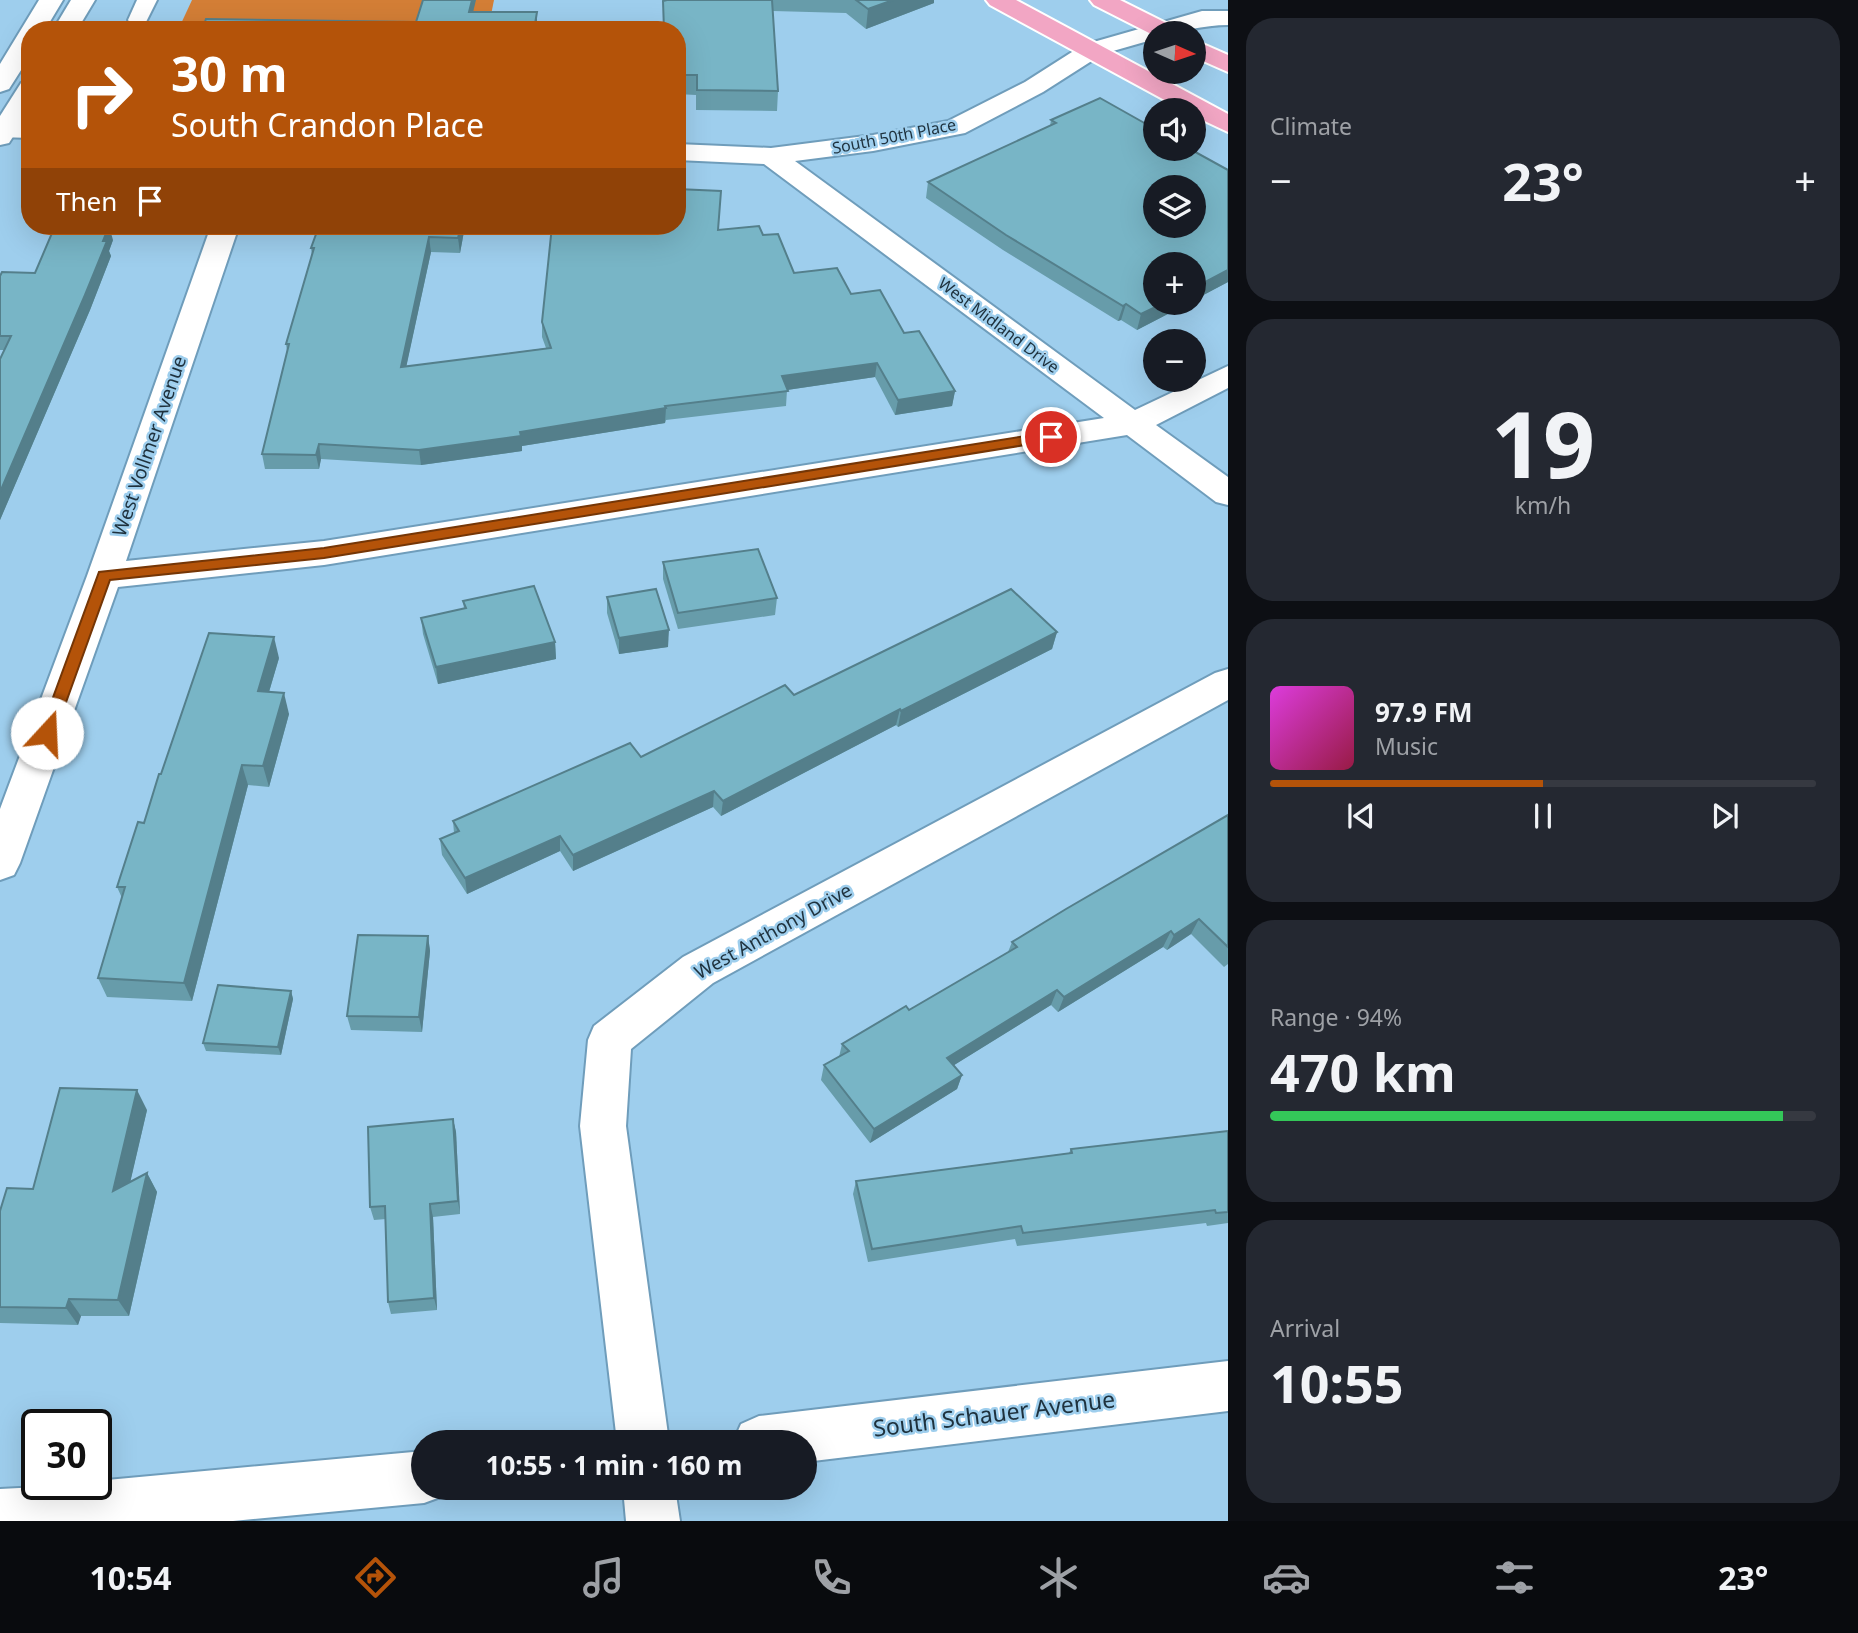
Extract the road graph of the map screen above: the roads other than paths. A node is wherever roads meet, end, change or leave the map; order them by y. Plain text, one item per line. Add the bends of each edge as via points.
1 (51, 0) edge
2 (83, 0) edge
3 (147, 0) edge
4 (998, 0) edge
5 (1102, 0) edge
6 (1228, 18) edge
7 (138, 20) dead end
8 (38, 21) edge
9 (70, 21) edge
10 (1195, 21) edge
11 (1143, 25) edge
12 (1143, 39) edge
13 (1206, 42) edge
14 (1228, 43) edge
15 (21, 50) edge
16 (1092, 50) junction
17 (1206, 53) edge
18 (1228, 65) edge
19 (0, 84) edge
20 (21, 109) edge
21 (1228, 124) edge
22 (11, 132) edge
23 (686, 152) edge
24 (771, 156) junction
25 (222, 235) edge
26 (1228, 376) edge
27 (1132, 424) junction
28 (1228, 494) edge
29 (104, 576) junction
30 (1228, 683) edge
31 (0, 863) edge
32 (1228, 1386) edge
33 (641, 1430) edge
34 (817, 1435) edge
35 (411, 1478) edge
36 (650, 1500) edge
37 (0, 1516) edge
38 (653, 1521) edge

1 - 8 street
2 - 9 street
3 - 7 lane
4 - 16 main road
5 - 11 main road
6 - 10 street
12 - 16 street
13 - 14 street
15 - 19 street
16 - 21 main road
16 - 24 street, South 50th Place via 1034,87 956,127
17 - 18 main road
20 - 22 street
23 - 24 street, South 50th Place
24 - 27 street, West Midland Drive
25 - 29 street, West Vollmer Avenue
26 - 27 street
27 - 28 street, West Midland Drive
27 - 29 street via 324,553
29 - 31 street, West Vollmer Avenue
30 - 33 street, West Anthony Drive via 698,970 610,1040 603,1126
32 - 34 street, South Schauer Avenue
35 - 37 street
36 - 38 street

